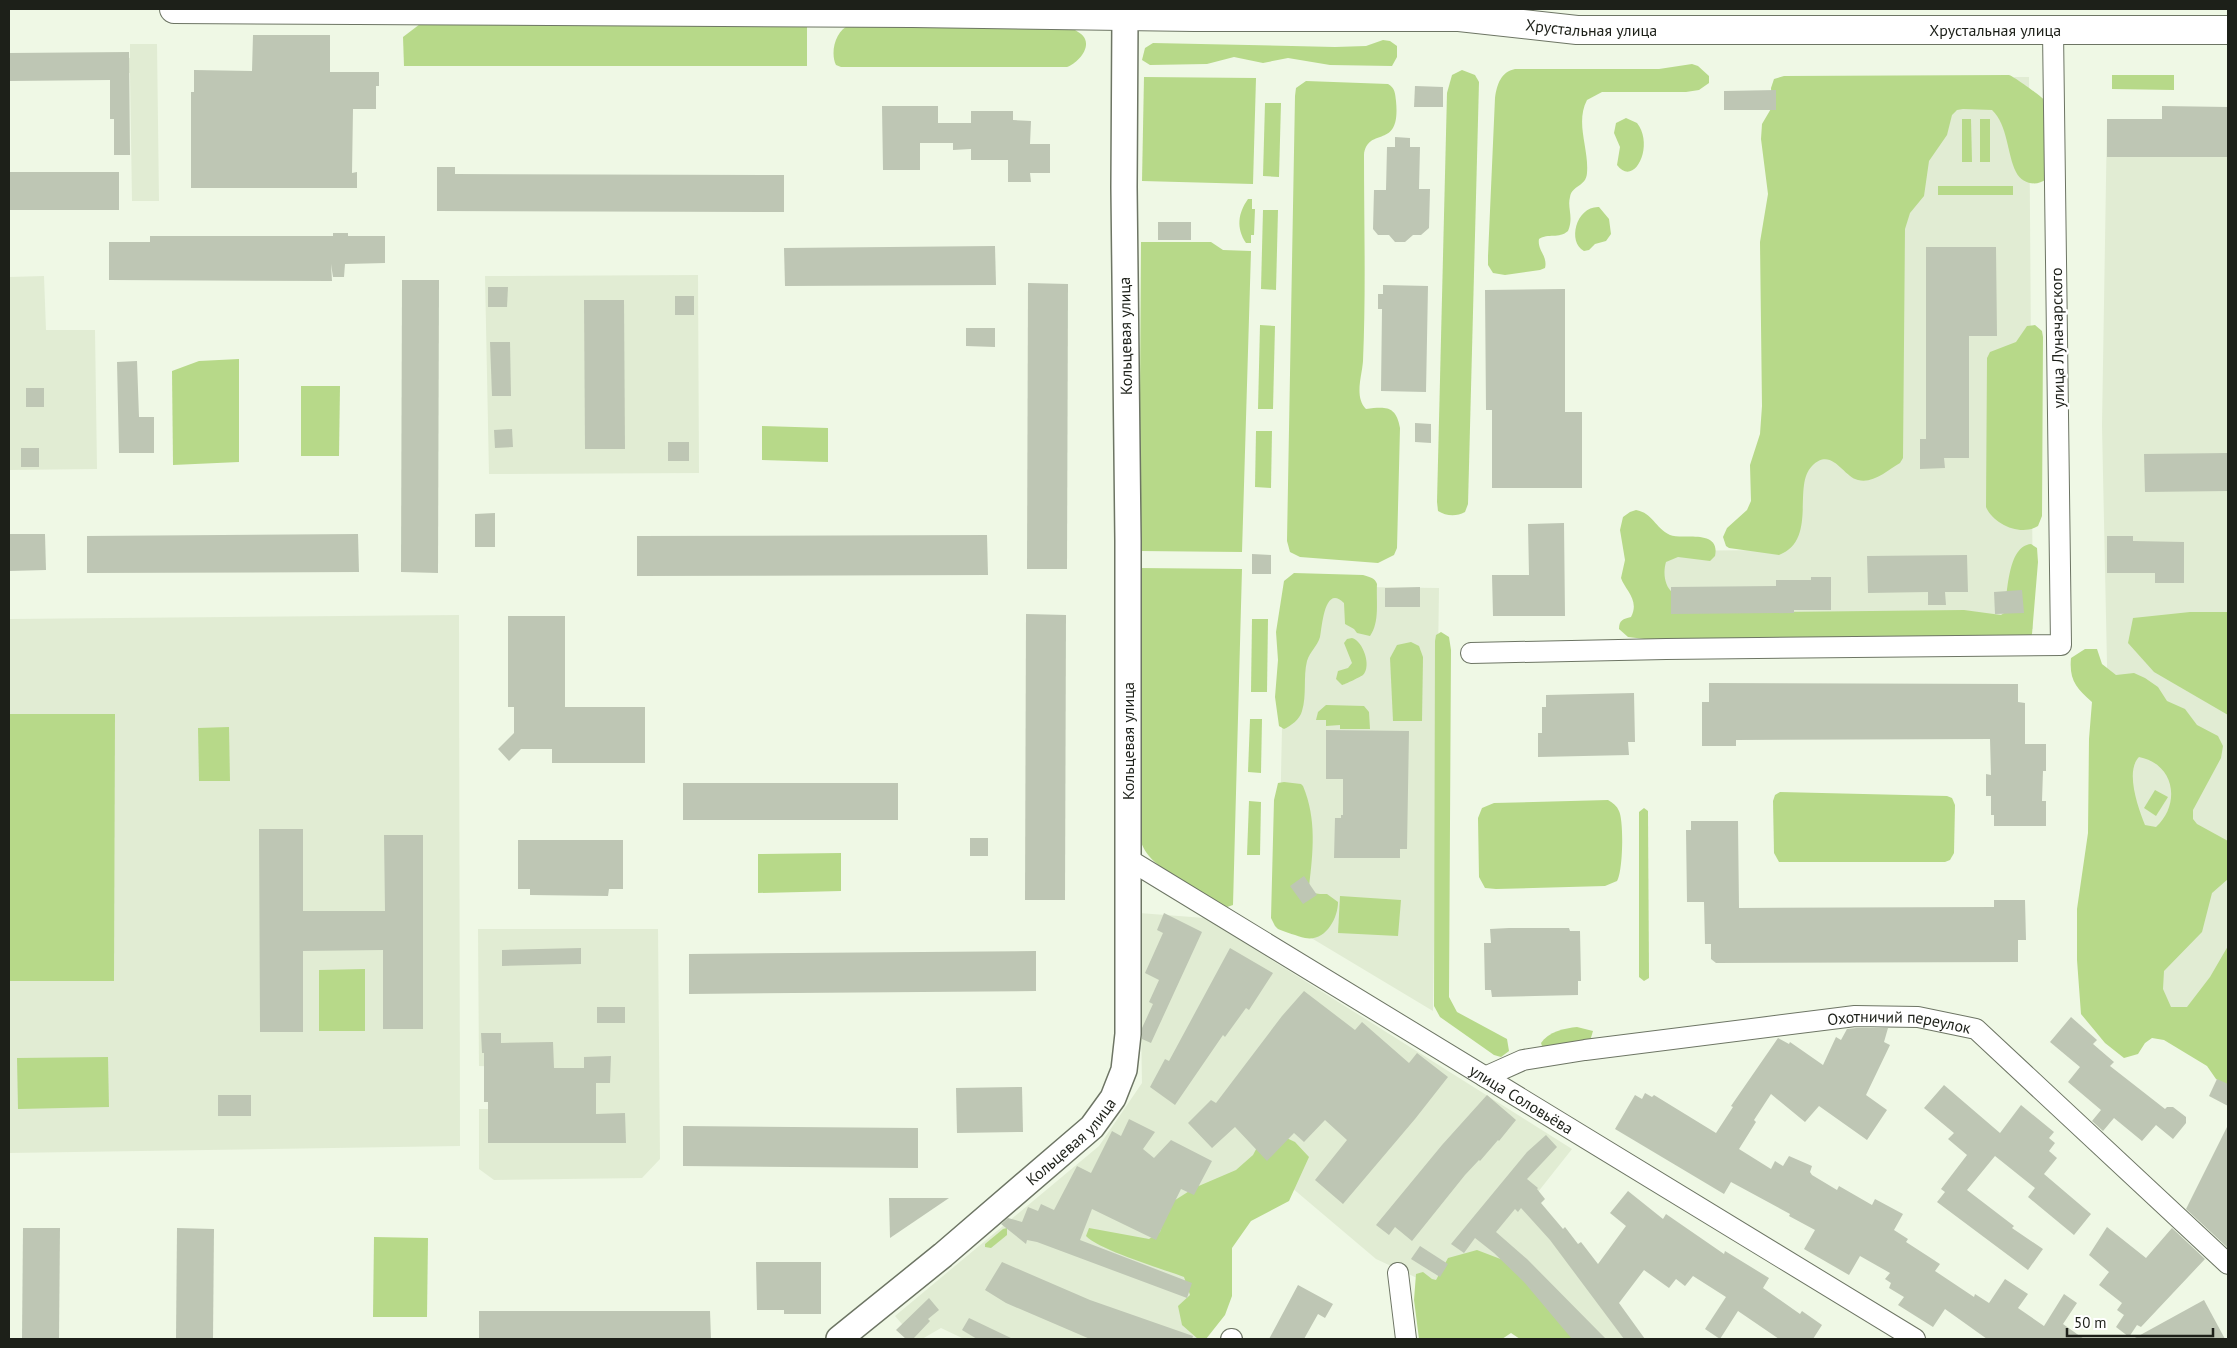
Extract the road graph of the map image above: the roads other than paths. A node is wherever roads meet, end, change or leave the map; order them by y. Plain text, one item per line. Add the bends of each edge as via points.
1 (174, 9) edge
2 (912, 11) edge
3 (1125, 16) junction
4 (1531, 17) edge
5 (2228, 30) edge
6 (2053, 31) junction
7 (1471, 653) dead end
8 (1128, 859) junction
9 (1485, 1077) junction
10 (2228, 1264) edge
11 (1398, 1273) dead end
12 (839, 1339) edge
13 (1406, 1339) edge
14 (1915, 1339) edge

1 - 2 main road, Хрустальная улица
2 - 3 main road, Хрустальная улица
3 - 4 main road, Хрустальная улица
3 - 8 street, Кольцевая улица
4 - 6 main road, Хрустальная улица via 1577,30
5 - 6 main road, Хрустальная улица
6 - 7 street, улица Луначарского via 2061,645
8 - 9 street, улица Соловьёва
8 - 12 street, Кольцевая улица via 1128,1034 1124,1070 1113,1098 1092,1127 1066,1151
9 - 10 street, Охотничий переулок via 1523,1060 1856,1016 1918,1017 1976,1029
9 - 14 street, улица Соловьёва
11 - 13 street

